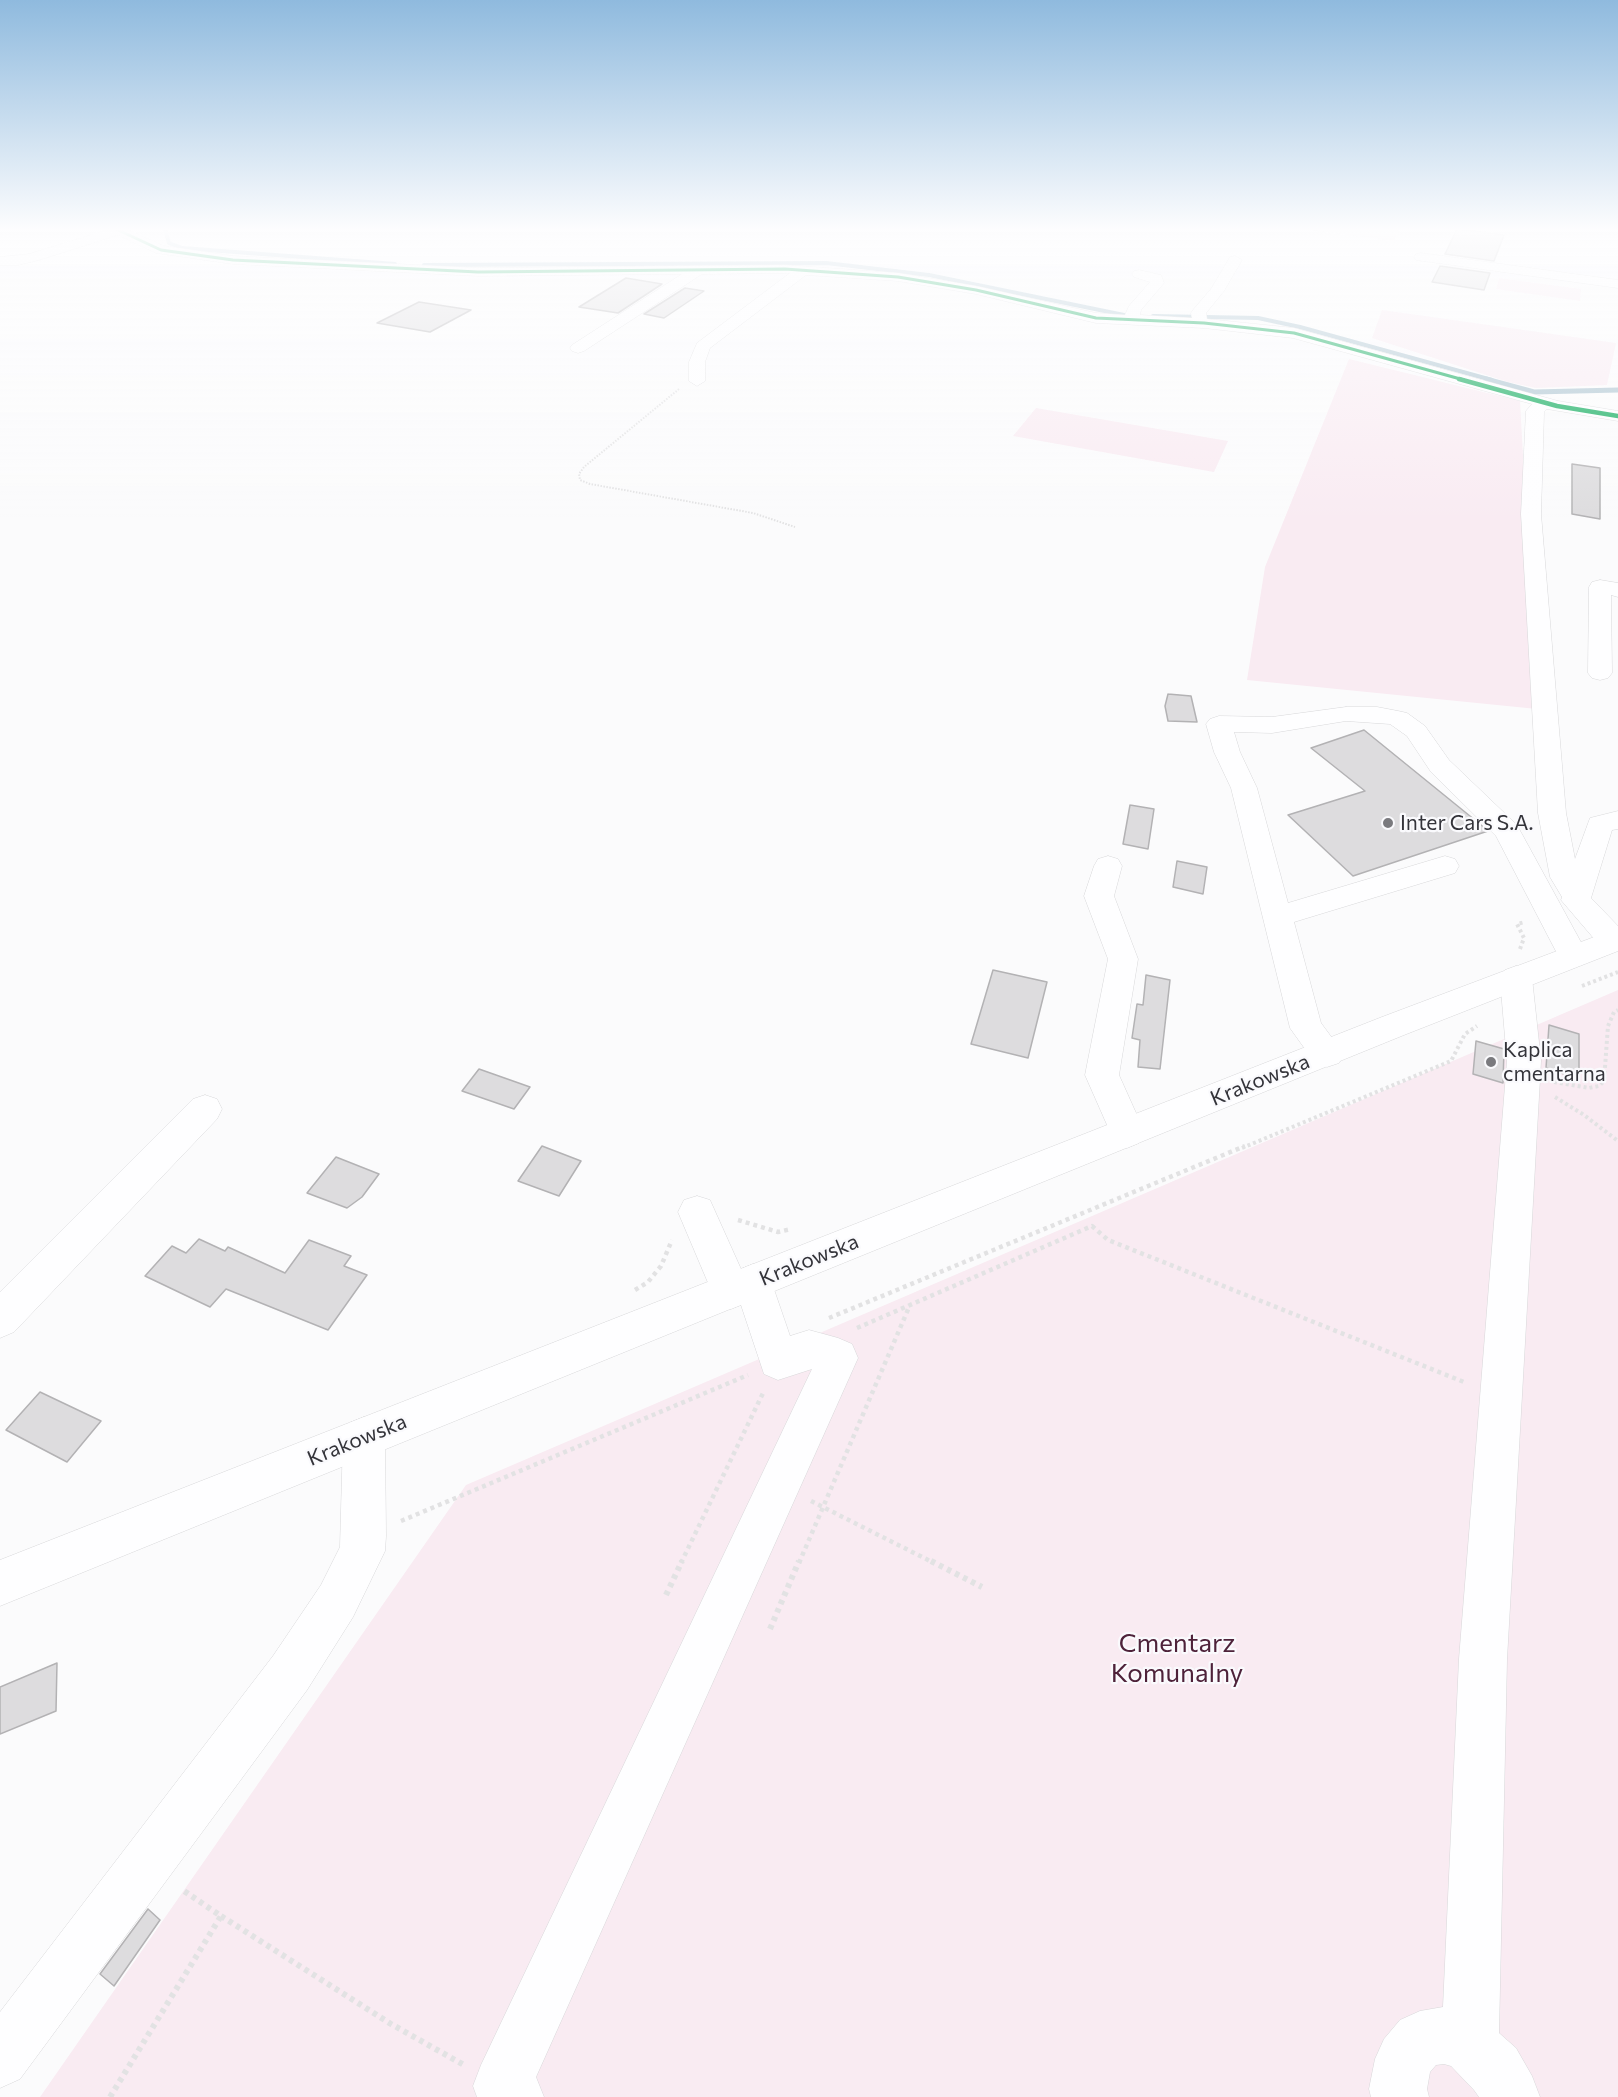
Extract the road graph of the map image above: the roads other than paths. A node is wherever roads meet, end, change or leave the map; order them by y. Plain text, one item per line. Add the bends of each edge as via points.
1 (611, 327) edge
2 (728, 327) edge
3 (1237, 327) edge
4 (578, 348) dead end
5 (696, 378) road end
6 (1544, 402) junction
7 (1618, 416) edge
8 (1618, 590) edge
9 (1600, 673) dead end
10 (1618, 820) edge
11 (1108, 866) dead end
12 (1445, 866) dead end
13 (1577, 896) junction
14 (1276, 917) junction
15 (1616, 940) edge
16 (1573, 956) junction
17 (1518, 993) junction
18 (1327, 1054) junction
19 (205, 1109) dead end
20 (1127, 1133) junction
21 (697, 1212) dead end
22 (742, 1286) junction
23 (0, 1319) edge
24 (364, 1437) junction
25 (0, 1583) edge
26 (1470, 2045) junction
27 (0, 2059) edge
28 (508, 2092) edge
29 (1400, 2097) edge
30 (1511, 2097) edge

1 - 4 street
2 - 5 street via 703,346
3 - 6 street via 1294,333
6 - 7 street
6 - 13 street via 1535,411 1531,514 1544,724 1552,813 1562,867
8 - 9 street via 1600,587
10 - 13 street via 1600,824
11 - 20 street via 1099,896 1123,959 1102,1075
12 - 14 street
13 - 15 street via 1576,900
14 - 16 street via 1244,788 1219,724 1272,725 1346,714 1377,714 1398,718 1416,731 1440,766 1507,831
14 - 18 street via 1306,1028
15 - 16 street, Krakowska
16 - 17 street, Krakowska
17 - 18 street, Krakowska
17 - 26 street via 1524,1069 1484,1659
18 - 20 street, Krakowska
19 - 23 street
20 - 22 street, Krakowska
21 - 22 street
22 - 24 street, Krakowska
22 - 28 street via 786,1350 838,1358
24 - 25 street, Krakowska
24 - 27 street via 362,1551 337,1601 290,1673
26 - 29 street via 1444,2035 1420,2040 1404,2059
26 - 30 street via 1495,2069

